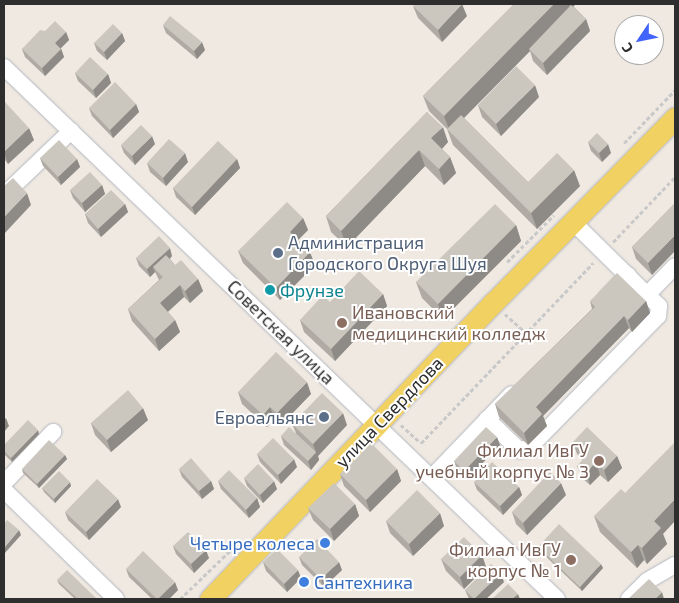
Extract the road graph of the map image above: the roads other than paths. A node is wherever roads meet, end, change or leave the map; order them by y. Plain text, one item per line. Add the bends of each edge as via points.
1 (4, 67) edge
2 (675, 118) edge
3 (71, 131) junction
4 (4, 195) edge
5 (573, 222) junction
6 (675, 266) edge
7 (628, 275) junction
8 (647, 295) junction
9 (594, 310) edge
10 (521, 385) edge
11 (487, 419) junction
12 (377, 425) junction
13 (53, 432) dead end
14 (432, 476) junction
15 (4, 484) edge
16 (4, 490) edge
17 (675, 565) edge
18 (116, 599) edge
19 (210, 599) edge
20 (557, 599) edge
21 (630, 599) edge

1 - 3 street, Советская улица
2 - 5 main road, улица Свердлова
3 - 4 street
3 - 12 street, Советская улица
5 - 7 street
5 - 12 main road, улица Свердлова
6 - 8 street
7 - 8 street
7 - 9 street
8 - 11 street via 659,306 658,316 529,448 519,450
10 - 11 street
11 - 14 street
12 - 14 street, Советская улица
12 - 19 main road, улица Свердлова
13 - 15 street
14 - 20 street, Советская улица
16 - 18 street
17 - 21 street via 647,581

